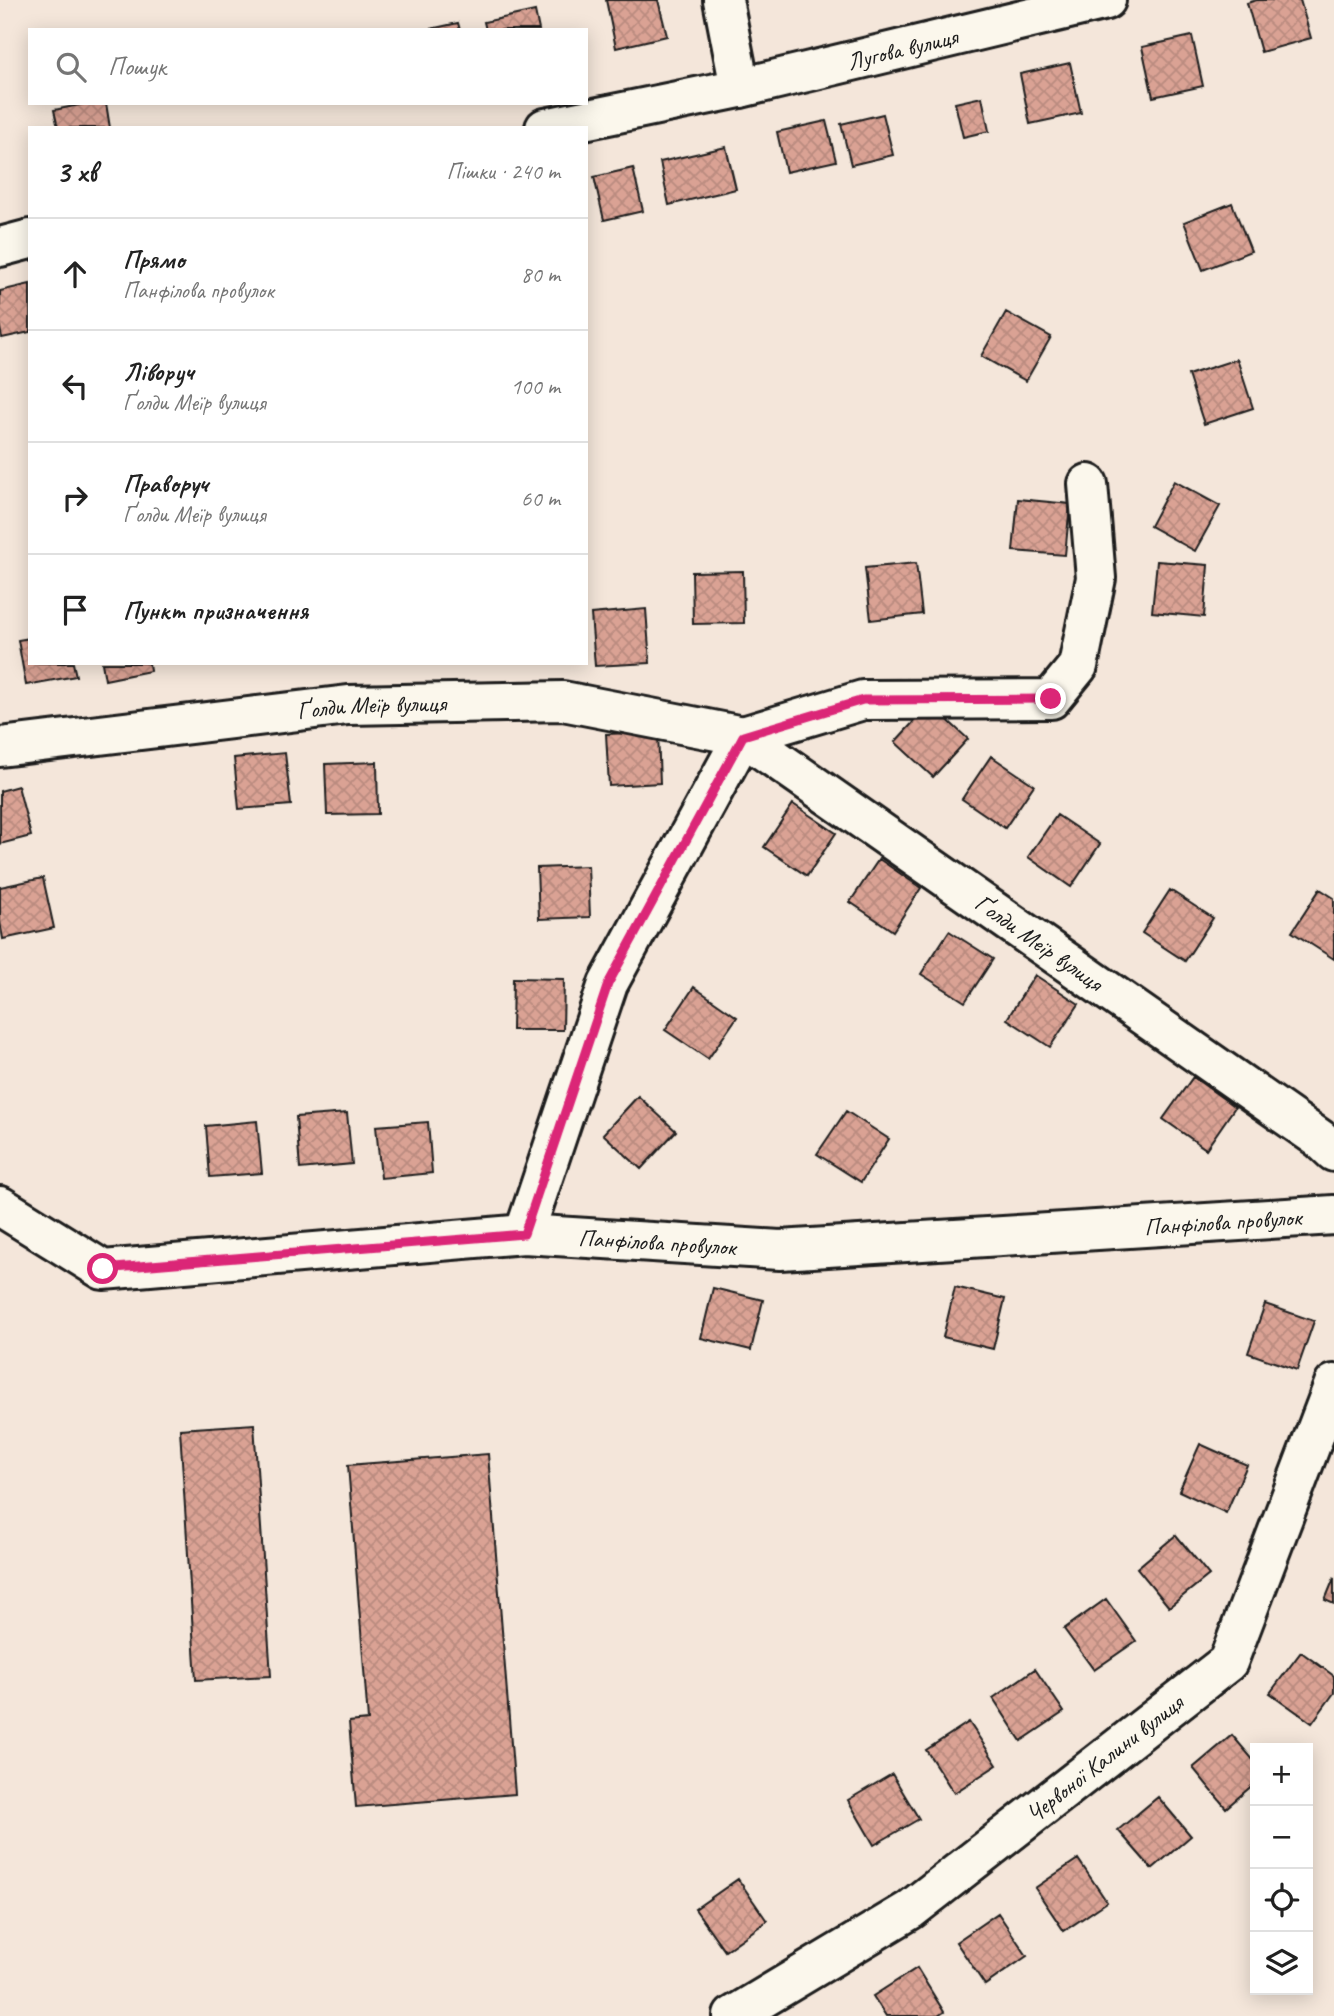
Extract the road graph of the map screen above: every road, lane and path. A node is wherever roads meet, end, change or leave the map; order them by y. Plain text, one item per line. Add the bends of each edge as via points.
1 (723, 0) edge
2 (1106, 0) edge
3 (740, 88) junction
4 (555, 126) edge
5 (28, 240) edge
6 (0, 247) edge
7 (1088, 484) dead end
8 (743, 736) junction
9 (0, 747) edge
10 (1334, 1152) edge
11 (0, 1206) edge
12 (1334, 1215) edge
13 (524, 1234) junction
14 (1334, 1384) edge
15 (733, 2016) edge

1 - 3 street
2 - 3 street, Лугова вулиця
3 - 4 street, Лугова вулиця
5 - 6 street
7 - 8 street, Ґолди Меїр вулиця via 1096,578 1078,666 1051,699 863,700
8 - 9 street, Ґолди Меїр вулиця via 563,701 348,705
8 - 10 street, Ґолди Меїр вулиця
8 - 13 street via 608,984
11 - 13 street, Панфілова провулок via 103,1269
12 - 13 street, Панфілова провулок via 780,1250
14 - 15 street, Червоної Калини вулиця via 1228,1662 909,1910

